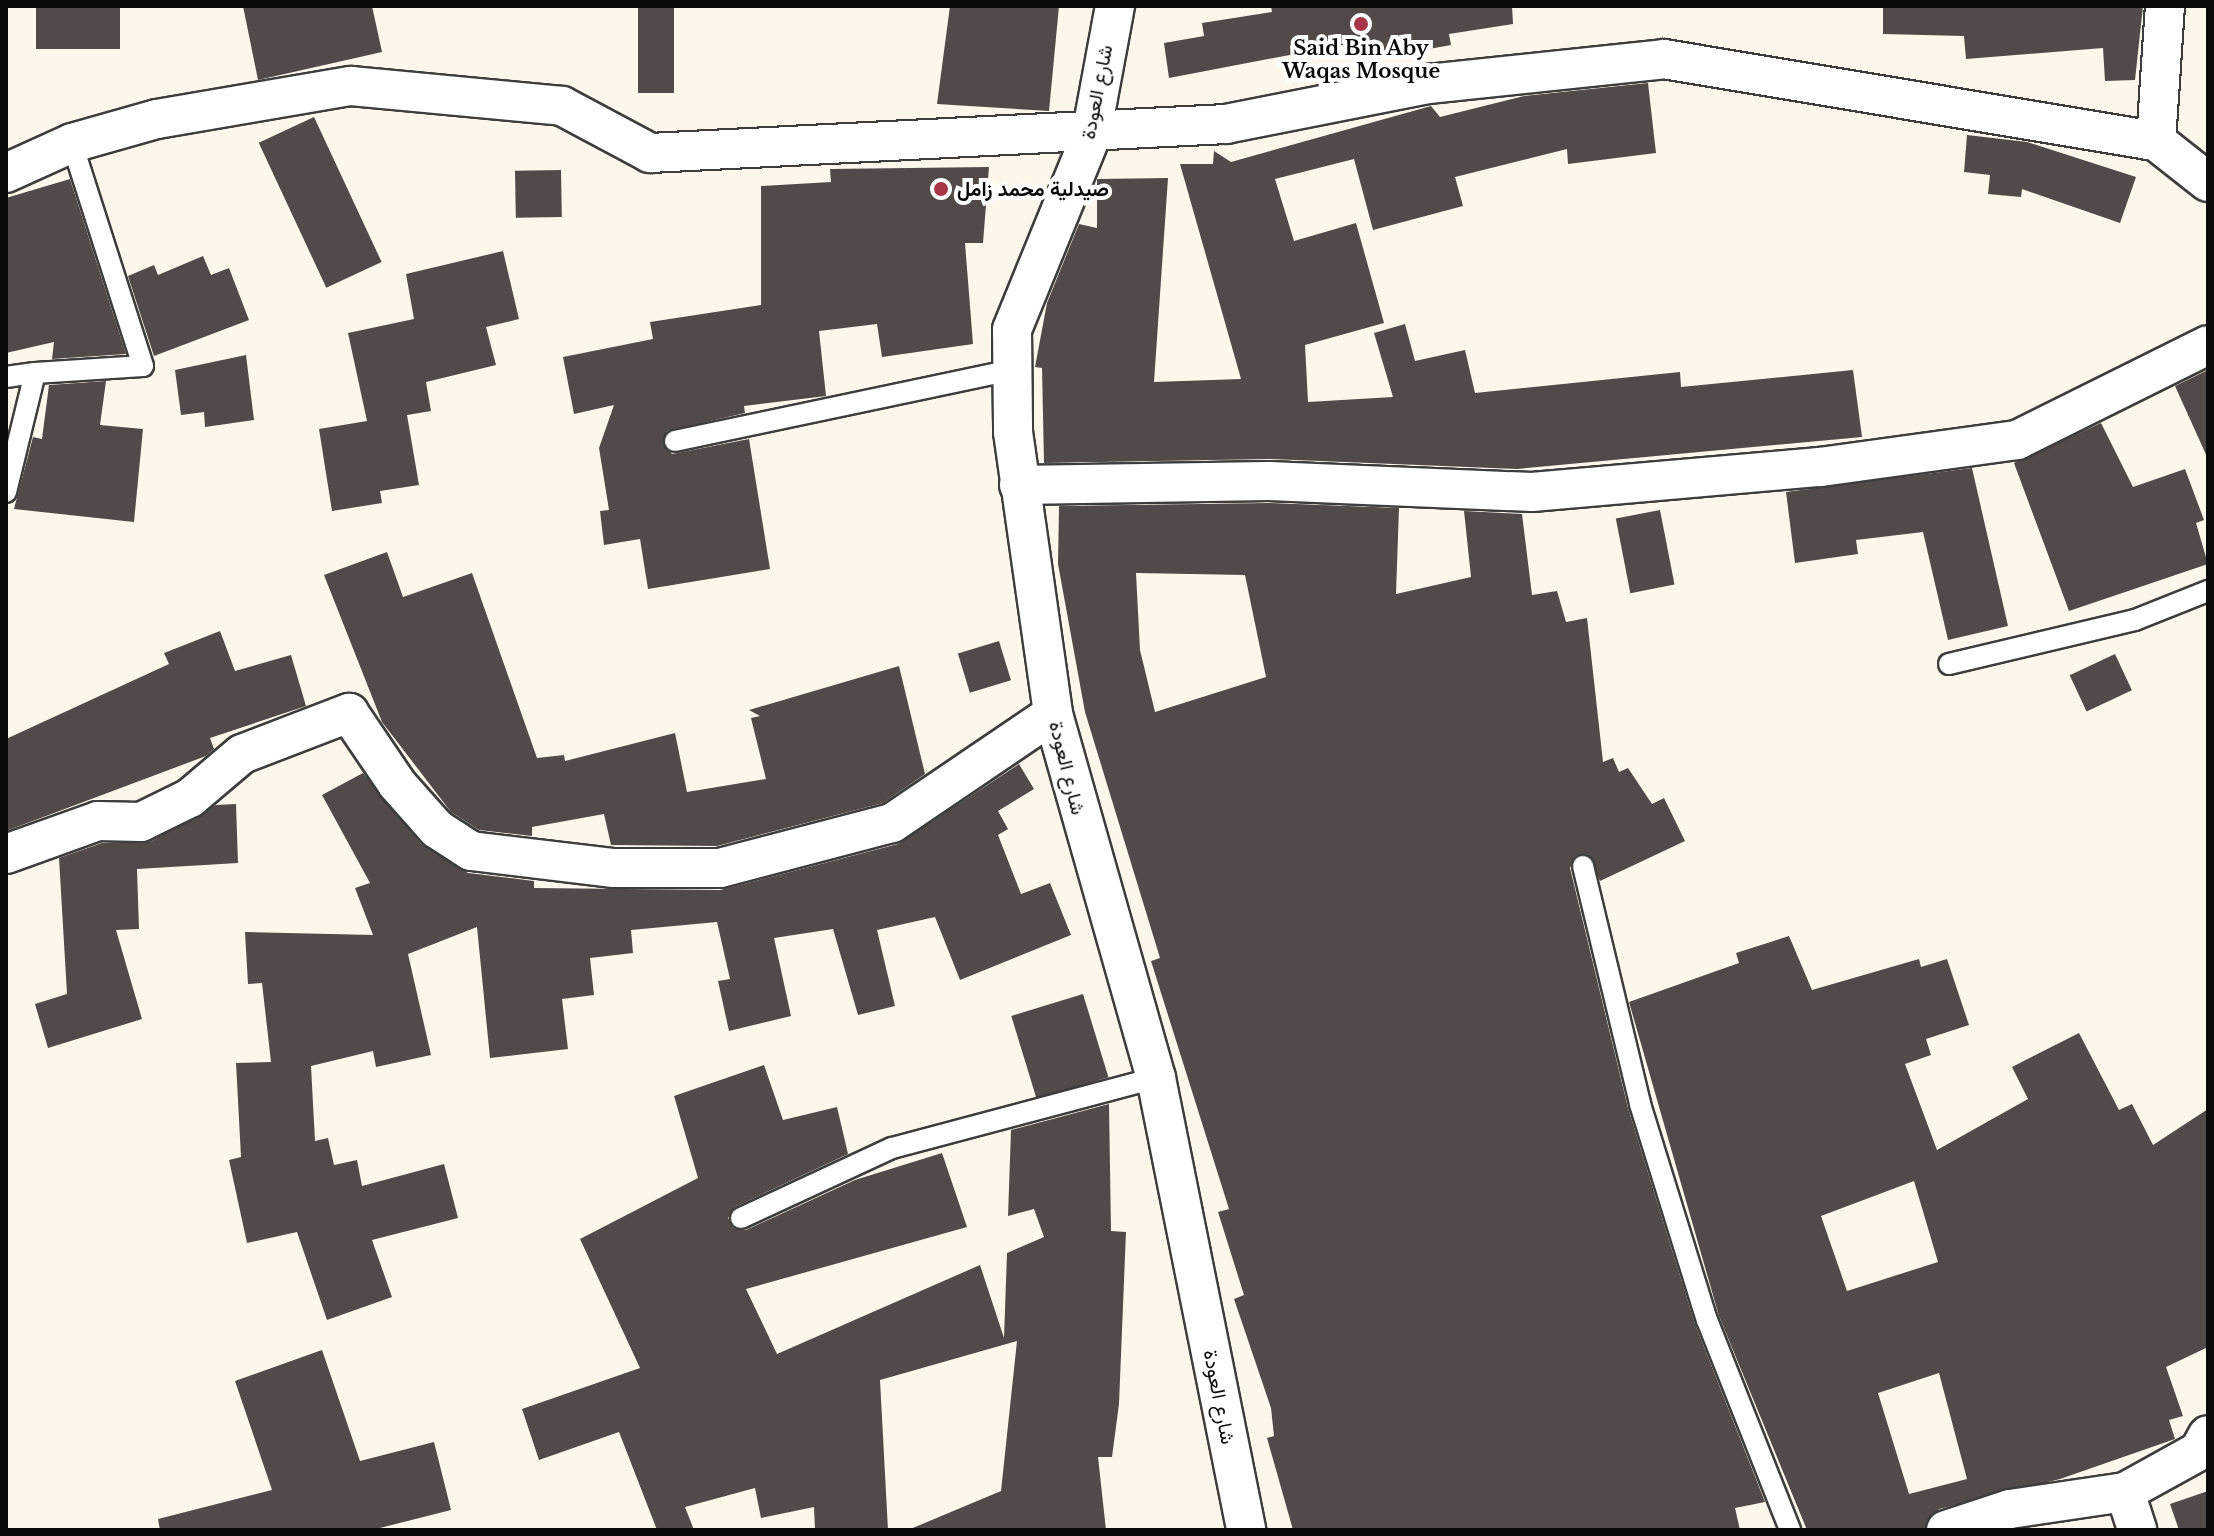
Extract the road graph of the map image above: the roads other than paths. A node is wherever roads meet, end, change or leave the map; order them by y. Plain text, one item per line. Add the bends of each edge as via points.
1 (1115, 6) edge
2 (2165, 6) edge
3 (1091, 136) junction
4 (2156, 141) junction
5 (72, 143) junction
6 (6, 173) edge
7 (2208, 182) edge
8 (2208, 345) edge
9 (1012, 370) junction
10 (35, 373) junction
11 (6, 377) edge
12 (675, 441) dead end
13 (1019, 485) junction
14 (6, 492) edge
15 (2208, 591) edge
16 (1949, 664) dead end
17 (1053, 714) junction
18 (6, 854) edge
19 (1583, 866) dead end
20 (1156, 1078) junction
21 (741, 1218) dead end
22 (2208, 1435) edge
23 (2125, 1492) junction
24 (1246, 1530) edge
25 (1790, 1530) edge
26 (1946, 1530) edge
27 (2137, 1530) edge

1 - 3 street, شارع العودة
2 - 4 street
3 - 4 street via 1226,124 1428,84 1664,59
3 - 5 street via 890,137 650,153 562,106 351,86 157,119
3 - 9 street, شارع العودة via 1012,330
4 - 7 street
5 - 6 street
5 - 10 lane via 143,366
8 - 13 street via 2017,440 1820,467 1532,492 1269,481
9 - 12 lane
9 - 13 street, شارع العودة
10 - 11 lane
10 - 14 lane
13 - 17 street, شارع العودة
15 - 16 lane via 2135,620
17 - 18 street via 892,823 720,868 614,868 471,851 437,829 397,784 349,713 242,754 190,798 141,822 98,821
17 - 20 street, شارع العودة
19 - 25 lane via 1645,1119 1707,1320
20 - 21 lane via 892,1148
20 - 24 street, شارع العودة
22 - 23 street via 2199,1451
23 - 26 street via 2010,1509
23 - 27 street

